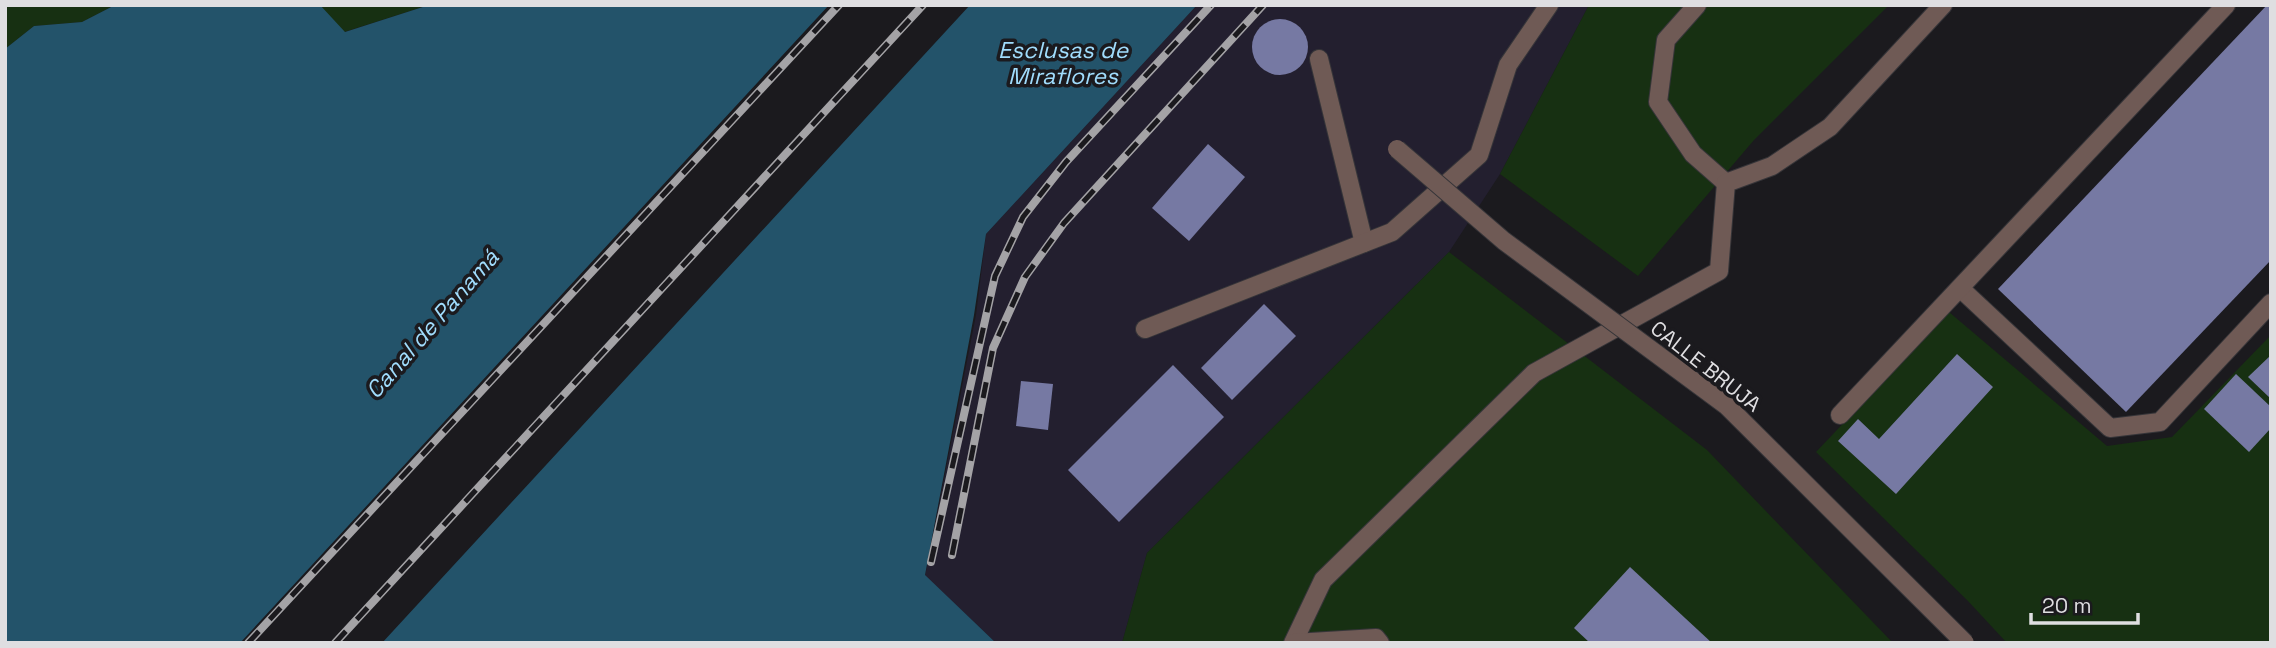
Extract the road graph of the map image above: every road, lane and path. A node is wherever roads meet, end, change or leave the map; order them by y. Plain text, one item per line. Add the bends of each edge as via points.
1 (1549, 5) edge
2 (1697, 5) edge
3 (1943, 5) edge
4 (2226, 5) edge
5 (1319, 59) dead end
6 (1397, 149) dead end
7 (1726, 183) junction
8 (1364, 243) junction
9 (1961, 289) junction
10 (2271, 303) edge
11 (1145, 329) dead end
12 (1840, 415) dead end
13 (1294, 643) edge
14 (1380, 643) edge
15 (1965, 643) edge

1 - 8 lane via 1508,65 1479,155 1392,232
2 - 7 lane via 1666,40 1658,102 1693,154
3 - 7 lane via 1829,127 1772,166
4 - 9 lane
5 - 8 lane
6 - 15 lane, CALLE BRUJA, bridge via 1504,241 1727,406
7 - 13 lane via 1719,271 1534,373 1324,580
8 - 11 lane
9 - 10 lane via 2110,428 2160,422
9 - 12 lane
13 - 14 lane via 1376,638

